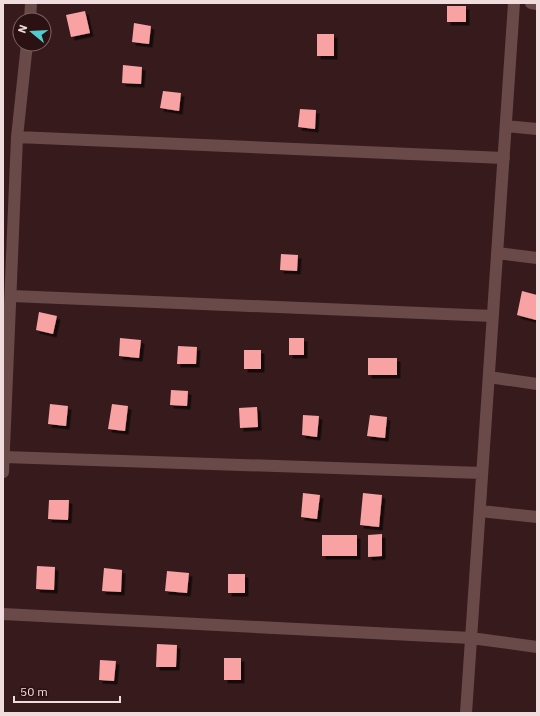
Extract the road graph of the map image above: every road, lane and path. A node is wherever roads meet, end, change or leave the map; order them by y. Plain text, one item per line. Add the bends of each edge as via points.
1 (514, 3) edge
2 (531, 3) edge
3 (537, 4) edge
4 (26, 52) edge
5 (506, 126) junction
6 (537, 129) edge
7 (17, 137) junction
8 (504, 158) junction
9 (497, 253) junction
10 (537, 258) edge
11 (12, 296) junction
12 (493, 316) junction
13 (489, 377) junction
14 (537, 384) edge
15 (4, 457) edge
16 (3, 472) edge
17 (482, 473) junction
18 (480, 510) junction
19 (537, 517) edge
20 (3, 614) edge
21 (471, 638) junction
22 (537, 647) edge
23 (466, 713) edge

1 - 5 street
2 - 3 street
4 - 7 street
5 - 6 street
5 - 8 street
7 - 8 street
7 - 11 street
8 - 9 street
9 - 10 street
9 - 12 street
11 - 12 street
11 - 15 street
12 - 13 street
13 - 14 street
13 - 17 street
15 - 16 street
15 - 17 street
17 - 18 street
18 - 19 street
18 - 21 street
20 - 21 street
21 - 22 street
21 - 23 street

